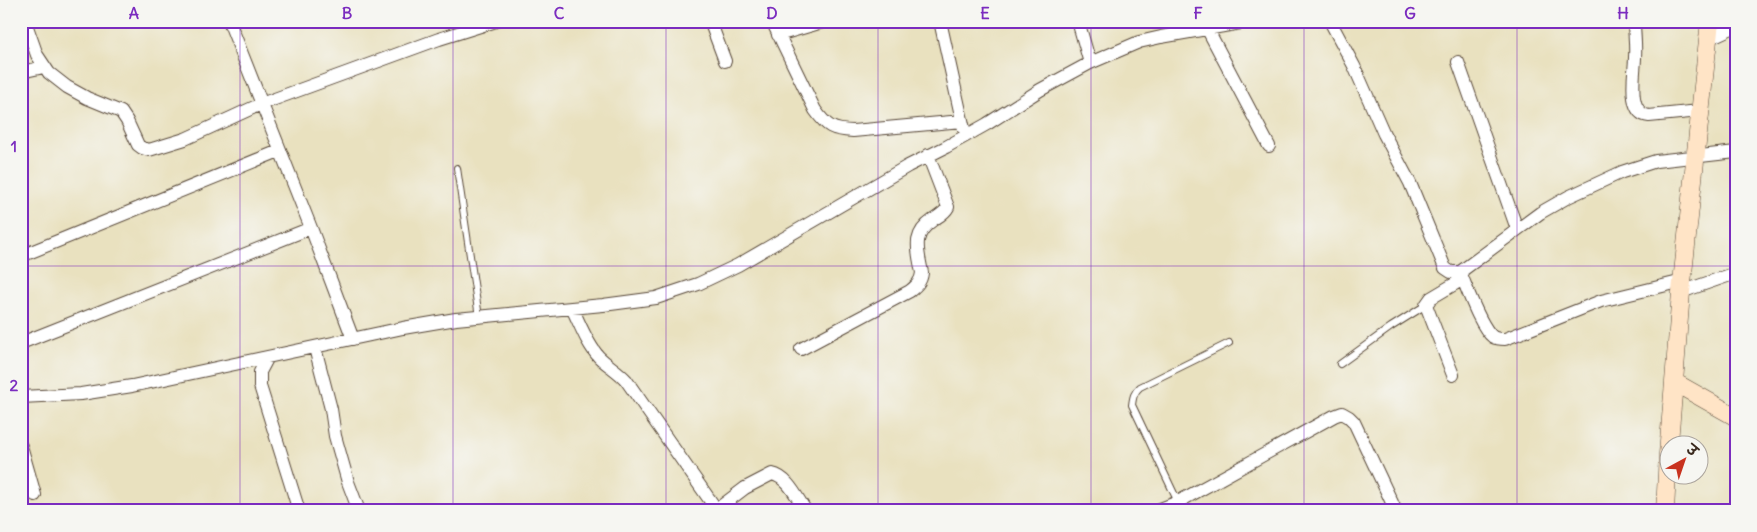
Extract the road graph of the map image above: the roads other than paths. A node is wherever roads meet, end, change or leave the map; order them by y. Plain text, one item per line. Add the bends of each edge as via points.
1 (25, 21) edge
2 (229, 21) edge
3 (496, 21) edge
4 (710, 21) edge
5 (772, 21) edge
6 (826, 21) edge
7 (940, 21) edge
8 (1078, 21) edge
9 (1252, 21) edge
10 (1330, 21) edge
11 (1634, 21) edge
12 (1710, 21) edge
13 (1736, 26) edge
14 (1208, 30) junction
15 (778, 35) junction
16 (1708, 40) junction
17 (725, 61) dead end
18 (1458, 62) dead end
19 (1090, 63) junction
20 (44, 67) junction
21 (21, 72) edge
22 (261, 104) junction
23 (1700, 111) junction
24 (964, 128) junction
25 (1269, 146) dead end
26 (280, 150) junction
27 (1736, 152) edge
28 (928, 156) junction
29 (1696, 157) junction
30 (457, 168) dead end
31 (311, 228) junction
32 (1517, 229) junction
33 (21, 256) edge
34 (1736, 273) edge
35 (1462, 276) junction
36 (1682, 286) junction
37 (1426, 305) junction
38 (572, 308) junction
39 (479, 317) junction
40 (353, 339) junction
41 (21, 343) edge
42 (1230, 343) dead end
43 (315, 348) junction
44 (801, 349) dead end
45 (268, 357) junction
46 (1340, 364) dead end
47 (1454, 375) dead end
48 (1674, 382) junction
49 (21, 396) edge
50 (1736, 417) edge
51 (21, 446) edge
52 (35, 495) dead end
53 (1180, 506) edge
54 (1395, 509) dead end
55 (299, 511) edge
56 (359, 511) edge
57 (806, 511) edge
58 (1155, 511) edge
59 (1665, 511) edge

1 - 20 street
2 - 22 street
3 - 22 street
4 - 17 street
5 - 15 street
6 - 15 street
7 - 24 street
8 - 19 street
9 - 14 street
10 - 35 street via 1410,183 1445,268
11 - 23 street via 1632,89 1637,108 1644,116
12 - 16 main road
13 - 16 street
14 - 19 street via 1140,42
14 - 25 street
15 - 24 street via 814,110 830,127 853,131
16 - 23 main road
18 - 32 street
19 - 24 street via 991,122
20 - 21 street
20 - 22 street via 68,87 121,112 135,141 145,150 185,139
22 - 26 street
23 - 29 main road
24 - 28 street
26 - 31 street
26 - 33 street
27 - 29 street
28 - 38 street via 738,265 698,284 656,298
28 - 44 street via 948,207 924,227 919,236 922,278 917,286
29 - 32 street via 1656,161 1622,172 1568,197
29 - 36 main road
30 - 39 lane
31 - 40 street
31 - 41 street
32 - 35 street
34 - 36 street
35 - 36 street via 1484,326 1492,336 1504,339 1601,301
35 - 37 street
36 - 48 main road
37 - 46 lane
37 - 47 street
38 - 39 street
38 - 57 street via 593,350 626,380 714,506 720,507 745,488 772,474 786,482
39 - 40 street
40 - 43 street
42 - 53 lane via 1140,386 1132,398 1132,405
43 - 45 street
43 - 56 street via 335,436
45 - 49 street via 132,386 81,394
45 - 55 street via 260,372 260,386
48 - 50 main road
48 - 59 main road
51 - 52 street
53 - 54 street via 1342,413 1354,422
53 - 58 street

